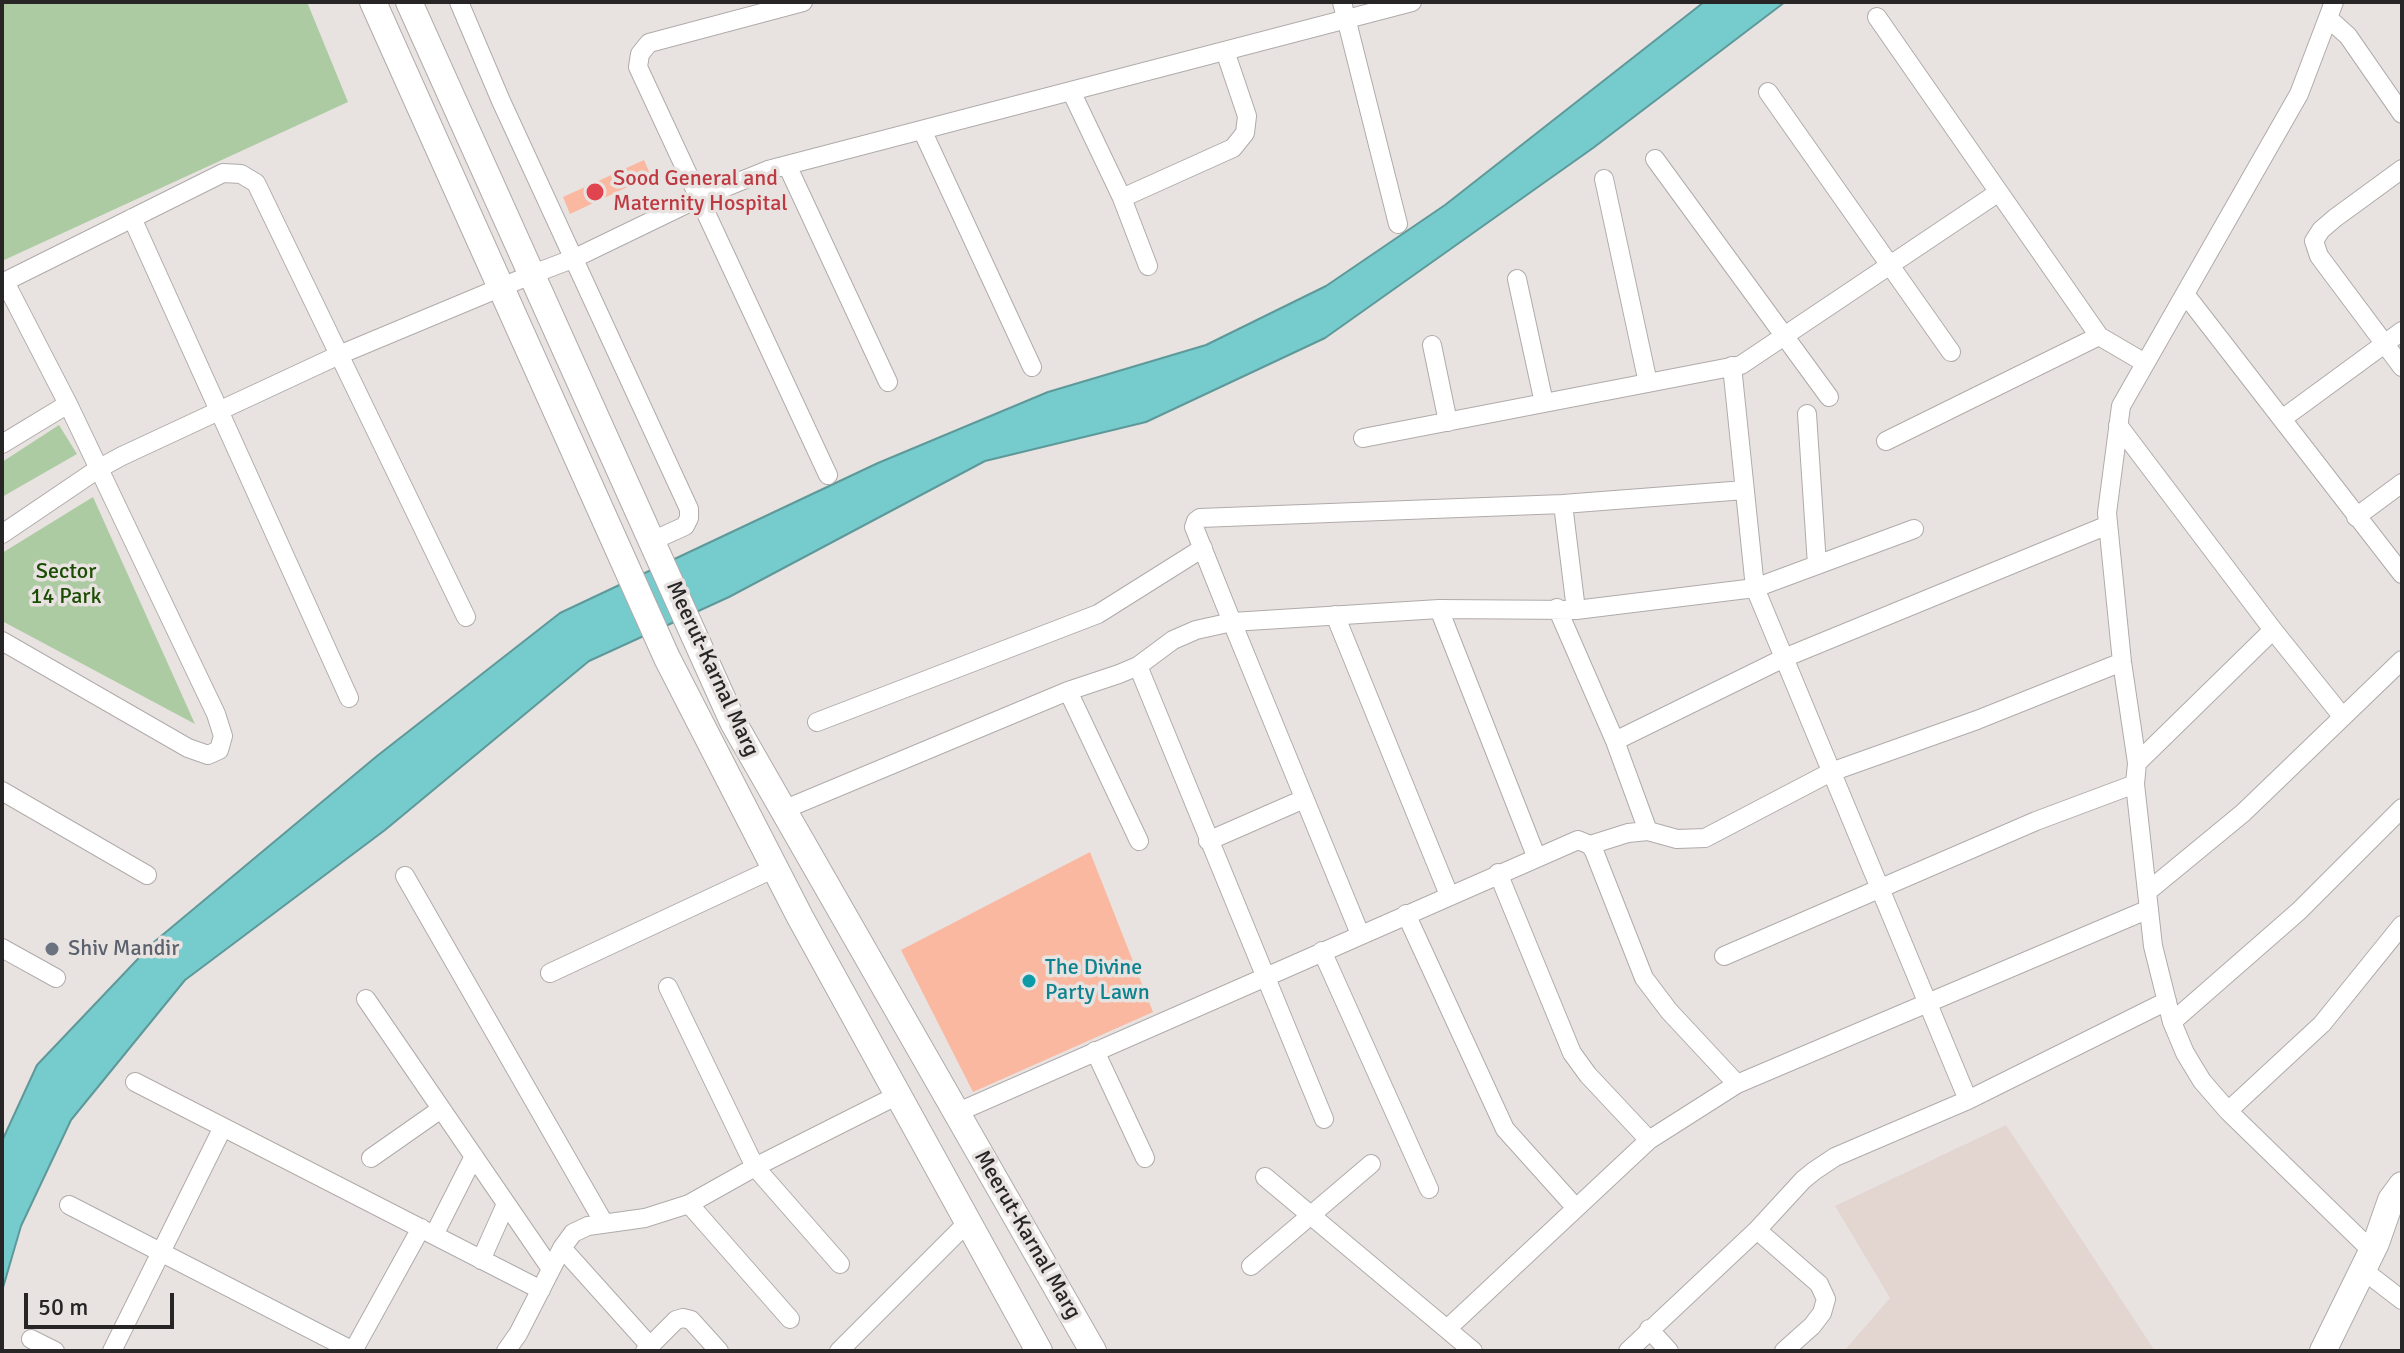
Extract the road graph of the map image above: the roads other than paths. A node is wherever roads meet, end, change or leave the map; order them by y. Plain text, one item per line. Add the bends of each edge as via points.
1 (373, 2) edge
2 (409, 2) edge
3 (459, 2) edge
4 (803, 2) edge
5 (1412, 2) edge
6 (1344, 10) edge
7 (2331, 10) edge
8 (1877, 17) dead end
9 (1225, 51) junction
10 (1071, 91) junction
11 (1768, 92) dead end
12 (2402, 114) edge
13 (922, 130) junction
14 (1655, 159) dead end
15 (787, 165) junction
16 (2402, 169) edge
17 (1604, 179) dead end
18 (1999, 192) junction
19 (699, 198) junction
20 (1122, 198) junction
21 (132, 218) junction
22 (1398, 224) dead end
23 (575, 258) junction
24 (1890, 265) junction
25 (1148, 266) dead end
26 (533, 274) junction
27 (1517, 279) dead end
28 (3, 282) edge
29 (502, 286) junction
30 (2185, 294) junction
31 (2402, 331) edge
32 (1784, 336) junction
33 (2099, 336) junction
34 (2385, 344) junction
35 (1432, 345) dead end
36 (1951, 352) dead end
37 (339, 355) junction
38 (2145, 363) junction
39 (1732, 366) junction
40 (1032, 367) dead end
41 (2402, 367) edge
42 (888, 382) dead end
43 (1648, 383) junction
44 (1829, 397) dead end
45 (1544, 403) junction
46 (68, 404) junction
47 (219, 411) junction
48 (1807, 414) dead end
49 (2282, 419) junction
50 (1448, 422) junction
51 (2118, 425) junction
52 (1363, 438) dead end
53 (1886, 441) dead end
54 (2, 444) edge
55 (98, 469) junction
56 (828, 475) dead end
57 (2402, 483) edge
58 (1745, 490) junction
59 (1563, 504) junction
60 (2356, 517) junction
61 (2108, 525) junction
62 (1914, 529) dead end
63 (2, 534) edge
64 (654, 545) junction
65 (1203, 548) junction
66 (1817, 565) junction
67 (2402, 574) edge
68 (1755, 588) junction
69 (1439, 609) junction
70 (1566, 609) junction
71 (1335, 615) junction
72 (466, 617) dead end
73 (1232, 622) junction
74 (2273, 630) junction
75 (2, 641) edge
76 (1784, 658) junction
77 (2402, 660) edge
78 (2122, 662) junction
79 (1138, 666) junction
80 (1068, 691) junction
81 (349, 698) dead end
82 (2342, 716) junction
83 (817, 722) dead end
84 (1615, 741) junction
85 (2137, 763) junction
86 (1831, 772) junction
87 (2135, 784) junction
88 (2, 791) edge
89 (1304, 799) junction
90 (2402, 808) edge
91 (783, 810) junction
92 (1648, 831) junction
93 (1139, 841) dead end
94 (1208, 841) junction
95 (1590, 845) junction
96 (1536, 856) junction
97 (775, 868) junction
98 (1498, 873) junction
99 (147, 875) dead end
100 (405, 876) dead end
101 (1879, 889) junction
102 (1449, 895) junction
103 (2148, 901) junction
104 (1406, 914) junction
105 (2402, 925) edge
106 (1360, 934) junction
107 (2, 948) edge
108 (1322, 951) junction
109 (1724, 956) dead end
110 (550, 973) dead end
111 (1264, 977) junction
112 (56, 978) dead end
113 (668, 987) dead end
114 (366, 999) dead end
115 (2167, 1001) junction
116 (1926, 1002) junction
117 (2172, 1022) junction
118 (1095, 1051) junction
119 (922, 1052) junction
120 (883, 1068) junction
121 (135, 1082) dead end
122 (1737, 1084) junction
123 (898, 1095) junction
124 (1968, 1100) junction
125 (441, 1109) junction
126 (2228, 1111) junction
127 (956, 1113) junction
128 (1324, 1119) dead end
129 (223, 1127) junction
130 (1649, 1140) junction
131 (474, 1156) junction
132 (371, 1158) dead end
133 (1145, 1158) dead end
134 (1371, 1164) dead end
135 (755, 1167) junction
136 (1265, 1177) dead end
137 (2402, 1185) edge
138 (1429, 1189) dead end
139 (506, 1204) junction
140 (689, 1204) junction
141 (69, 1205) dead end
142 (1576, 1208) junction
143 (1310, 1215) junction
144 (2402, 1218) edge
145 (968, 1222) junction
146 (604, 1223) junction
147 (1757, 1230) junction
148 (427, 1232) junction
149 (562, 1248) junction
150 (161, 1252) junction
151 (2371, 1254) junction
152 (481, 1260) junction
153 (840, 1264) dead end
154 (1251, 1266) dead end
155 (551, 1269) junction
156 (541, 1290) junction
157 (2402, 1300) edge
158 (790, 1319) dead end
159 (1447, 1329) junction
160 (1649, 1329) junction
161 (31, 1339) dead end
162 (648, 1348) edge
163 (55, 1351) edge
164 (112, 1351) edge
165 (353, 1351) edge
166 (506, 1351) edge
167 (719, 1351) edge
168 (839, 1351) edge
169 (1039, 1351) edge
170 (1093, 1351) edge
171 (1473, 1351) edge
172 (1628, 1351) edge
173 (1669, 1351) edge
174 (1784, 1351) edge
175 (2323, 1351) edge

1 - 29 street, Meerut-Karnal Marg
2 - 26 street, Meerut-Karnal Marg
3 - 23 street
4 - 19 street via 649,43 640,54 638,67
5 - 6 street
6 - 9 street
6 - 22 street
7 - 12 street
7 - 30 street via 2299,94
8 - 18 street
9 - 10 street
9 - 20 street via 1247,116 1245,133 1233,148
10 - 13 street
10 - 20 street
11 - 24 street
13 - 15 street
13 - 40 street
14 - 32 street
15 - 19 street
15 - 42 street
16 - 34 street via 2335,218 2314,241 2319,256
17 - 43 street
18 - 24 street
18 - 33 street
19 - 23 street
19 - 56 street
20 - 25 street
21 - 28 street
21 - 37 street via 223,173 249,178
21 - 47 street
23 - 26 street
23 - 64 street via 689,509 685,526
24 - 32 street
24 - 36 street
26 - 29 street
26 - 64 street, Meerut-Karnal Marg
27 - 45 street
28 - 46 street
29 - 37 street
29 - 97 street, Meerut-Karnal Marg via 667,658
30 - 38 street
30 - 49 street
31 - 34 street
32 - 39 street
32 - 44 street
33 - 38 street
33 - 53 street
34 - 41 street
34 - 49 street
35 - 50 street
37 - 47 street
37 - 72 street
38 - 51 street via 2121,406
39 - 43 street
39 - 58 street
43 - 45 street
45 - 50 street
46 - 54 street
46 - 55 street
47 - 55 street
47 - 81 street
48 - 66 street
49 - 60 street
50 - 52 street
51 - 61 street
51 - 74 street
55 - 63 street
55 - 75 street via 216,714 223,736 219,750 208,755 188,748
57 - 60 street
58 - 59 street
58 - 68 street
59 - 65 street via 1200,518 1194,527
59 - 70 street
60 - 67 street
61 - 76 street
61 - 78 street
62 - 66 street
64 - 91 street, Meerut-Karnal Marg via 733,722
65 - 73 street
65 - 83 street via 1098,614
66 - 68 street
68 - 70 street
68 - 76 street
69 - 70 street
69 - 71 street
69 - 96 street
70 - 84 street
71 - 73 street
71 - 102 street
73 - 79 street via 1173,640
73 - 89 street
74 - 82 street
74 - 85 street
76 - 84 street
76 - 86 street
77 - 82 street
78 - 85 street
78 - 86 street
79 - 80 street
79 - 94 street
80 - 91 street
80 - 93 street
82 - 103 street
84 - 92 street
85 - 87 street
86 - 92 street via 1705,838 1677,839
86 - 101 street
87 - 101 street
87 - 103 street
88 - 99 street
89 - 94 street
89 - 106 street
90 - 117 street via 2299,911
91 - 119 street, Meerut-Karnal Marg
92 - 95 street
94 - 111 street
95 - 96 street via 1574,840
95 - 122 street via 1644,978
96 - 98 street
97 - 110 street
97 - 120 street, Meerut-Karnal Marg
98 - 102 street
98 - 130 street via 1572,1053
100 - 146 street
101 - 109 street
101 - 116 street
102 - 104 street
103 - 115 street
103 - 116 street
104 - 106 street
104 - 142 street via 1505,1129
105 - 126 street via 2322,1024
106 - 108 street
107 - 112 street
108 - 111 street
108 - 138 street
111 - 118 street
111 - 128 street
113 - 135 street
114 - 125 street
115 - 117 street
115 - 124 street
116 - 122 street
116 - 124 street
117 - 126 street via 2202,1081
118 - 127 street
118 - 133 street
119 - 120 street
119 - 127 street, Meerut-Karnal Marg
120 - 123 street, Meerut-Karnal Marg
121 - 129 street
122 - 130 street
123 - 135 street
123 - 145 street, Meerut-Karnal Marg
124 - 147 street via 1835,1157 1803,1180
125 - 131 street
125 - 132 street
126 - 151 street
127 - 170 street, Meerut-Karnal Marg
129 - 148 street
129 - 150 street
130 - 142 street
131 - 139 street
131 - 148 street
134 - 143 street
135 - 140 street
135 - 153 street
136 - 143 street
137 - 151 street
139 - 152 street
139 - 155 street
140 - 146 street via 645,1218
140 - 158 street
141 - 150 street
142 - 159 street
143 - 154 street
143 - 159 street
144 - 151 street
145 - 168 street
145 - 169 street, Meerut-Karnal Marg
146 - 149 street via 573,1233
147 - 160 street
147 - 174 street via 1819,1284 1826,1299 1812,1326
148 - 152 street
148 - 165 street
149 - 155 street
149 - 162 street
150 - 164 street
150 - 165 street
151 - 157 street
151 - 175 street
152 - 156 street
155 - 156 street
156 - 166 street
159 - 171 street
160 - 172 street
160 - 173 street
161 - 163 street
162 - 167 street via 683,1318

